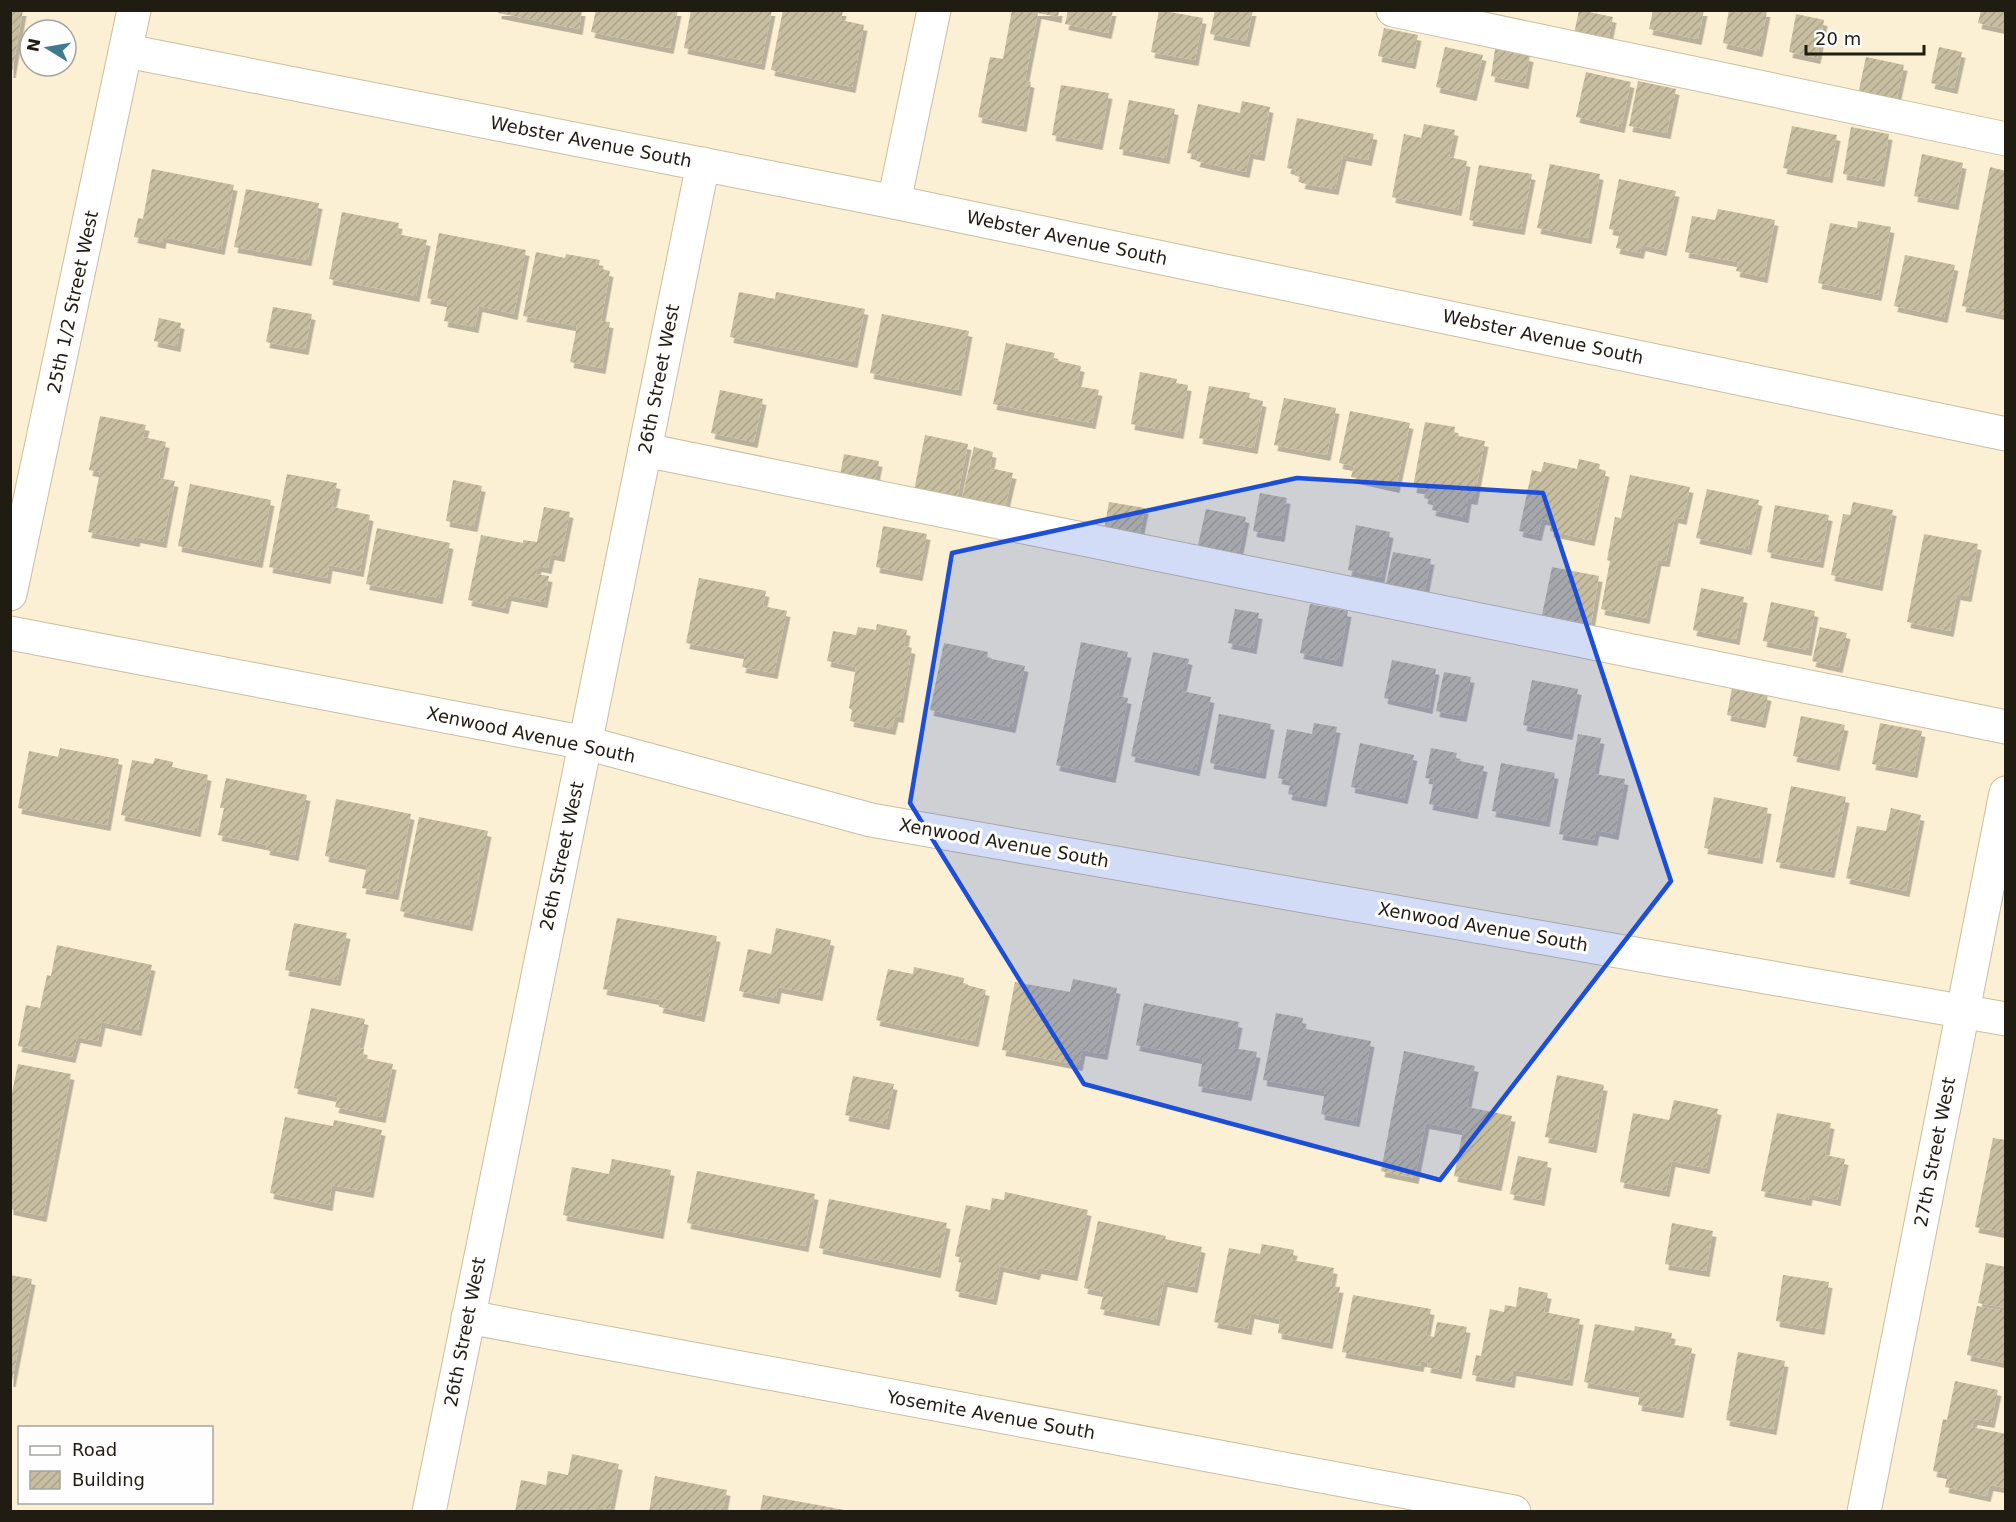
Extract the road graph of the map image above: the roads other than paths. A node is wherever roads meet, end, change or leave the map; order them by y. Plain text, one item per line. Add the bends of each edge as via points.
1 (134, 10) edge
2 (934, 10) edge
3 (1393, 10) edge
4 (127, 51) junction
5 (2006, 140) edge
6 (703, 164) junction
7 (894, 202) junction
8 (2006, 434) edge
9 (645, 450) junction
10 (10, 594) edge
11 (10, 633) edge
12 (2006, 728) edge
13 (585, 743) junction
14 (2006, 793) edge
15 (1963, 1011) junction
16 (2006, 1019) edge
17 (468, 1317) junction
18 (429, 1512) edge
19 (1514, 1512) edge
20 (1864, 1512) edge

1 - 4 street, 25th 1/2 Street West
2 - 7 street
3 - 5 street
4 - 6 street, Webster Avenue South
4 - 10 street, 25th 1/2 Street West
6 - 7 street, Webster Avenue South
6 - 9 street, 26th Street West
7 - 8 street, Webster Avenue South
9 - 12 street
9 - 13 street, 26th Street West
11 - 13 street, Xenwood Avenue South
13 - 15 street, Xenwood Avenue South via 871,820
13 - 17 street, 26th Street West
14 - 15 street, 27th Street West
15 - 16 street, Xenwood Avenue South
15 - 20 street, 27th Street West
17 - 18 street, 26th Street West
17 - 19 street, Yosemite Avenue South

